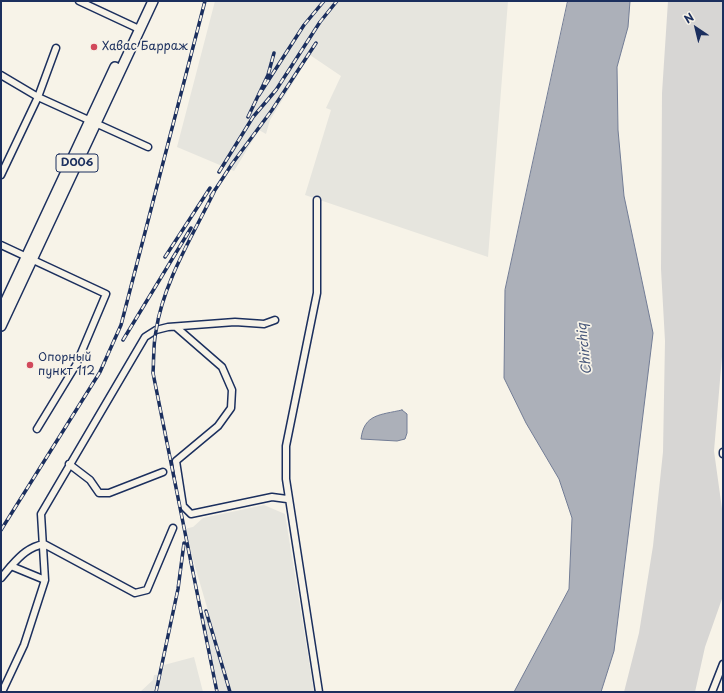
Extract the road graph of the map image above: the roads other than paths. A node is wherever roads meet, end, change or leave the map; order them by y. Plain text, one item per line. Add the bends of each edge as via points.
1 (79, 1) edge
2 (147, 1) edge
3 (152, 1) edge
4 (137, 28) junction
5 (56, 48) dead end
6 (1, 75) edge
7 (38, 97) junction
8 (93, 121) junction
9 (148, 147) dead end
10 (1, 175) edge
11 (317, 200) dead end
12 (1, 245) edge
13 (29, 260) junction
14 (1, 311) edge
15 (275, 320) dead end
16 (1, 326) edge
17 (176, 327) junction
18 (37, 429) dead end
19 (69, 464) junction
20 (163, 472) dead end
21 (287, 499) junction
22 (173, 528) dead end
23 (44, 544) junction
24 (10, 566) junction
25 (1, 578) edge
26 (45, 580) junction
27 (723, 664) edge
28 (2, 692) edge
29 (319, 692) edge
30 (712, 692) edge

1 - 4 street
2 - 4 main road, D006
3 - 4 main road, D006
4 - 8 main road, D006
5 - 7 street
6 - 7 street
7 - 8 street
7 - 10 street
8 - 9 street
8 - 13 main road, D006
11 - 21 street via 317,293 286,446
12 - 13 street
13 - 14 main road, D006
13 - 16 main road, D006
13 - 18 street via 106,294 76,365
15 - 17 street via 264,324 235,322
17 - 19 street via 156,330 145,337
17 - 21 street via 222,367 232,390 231,408 218,426 176,460 183,506 191,514 272,497
19 - 20 street via 90,480 99,493 109,493
19 - 23 street via 41,514
21 - 29 street
22 - 23 street via 146,590 135,594
23 - 24 street via 22,553
23 - 26 street
24 - 25 street
24 - 26 street
26 - 28 street via 24,645
27 - 30 street

